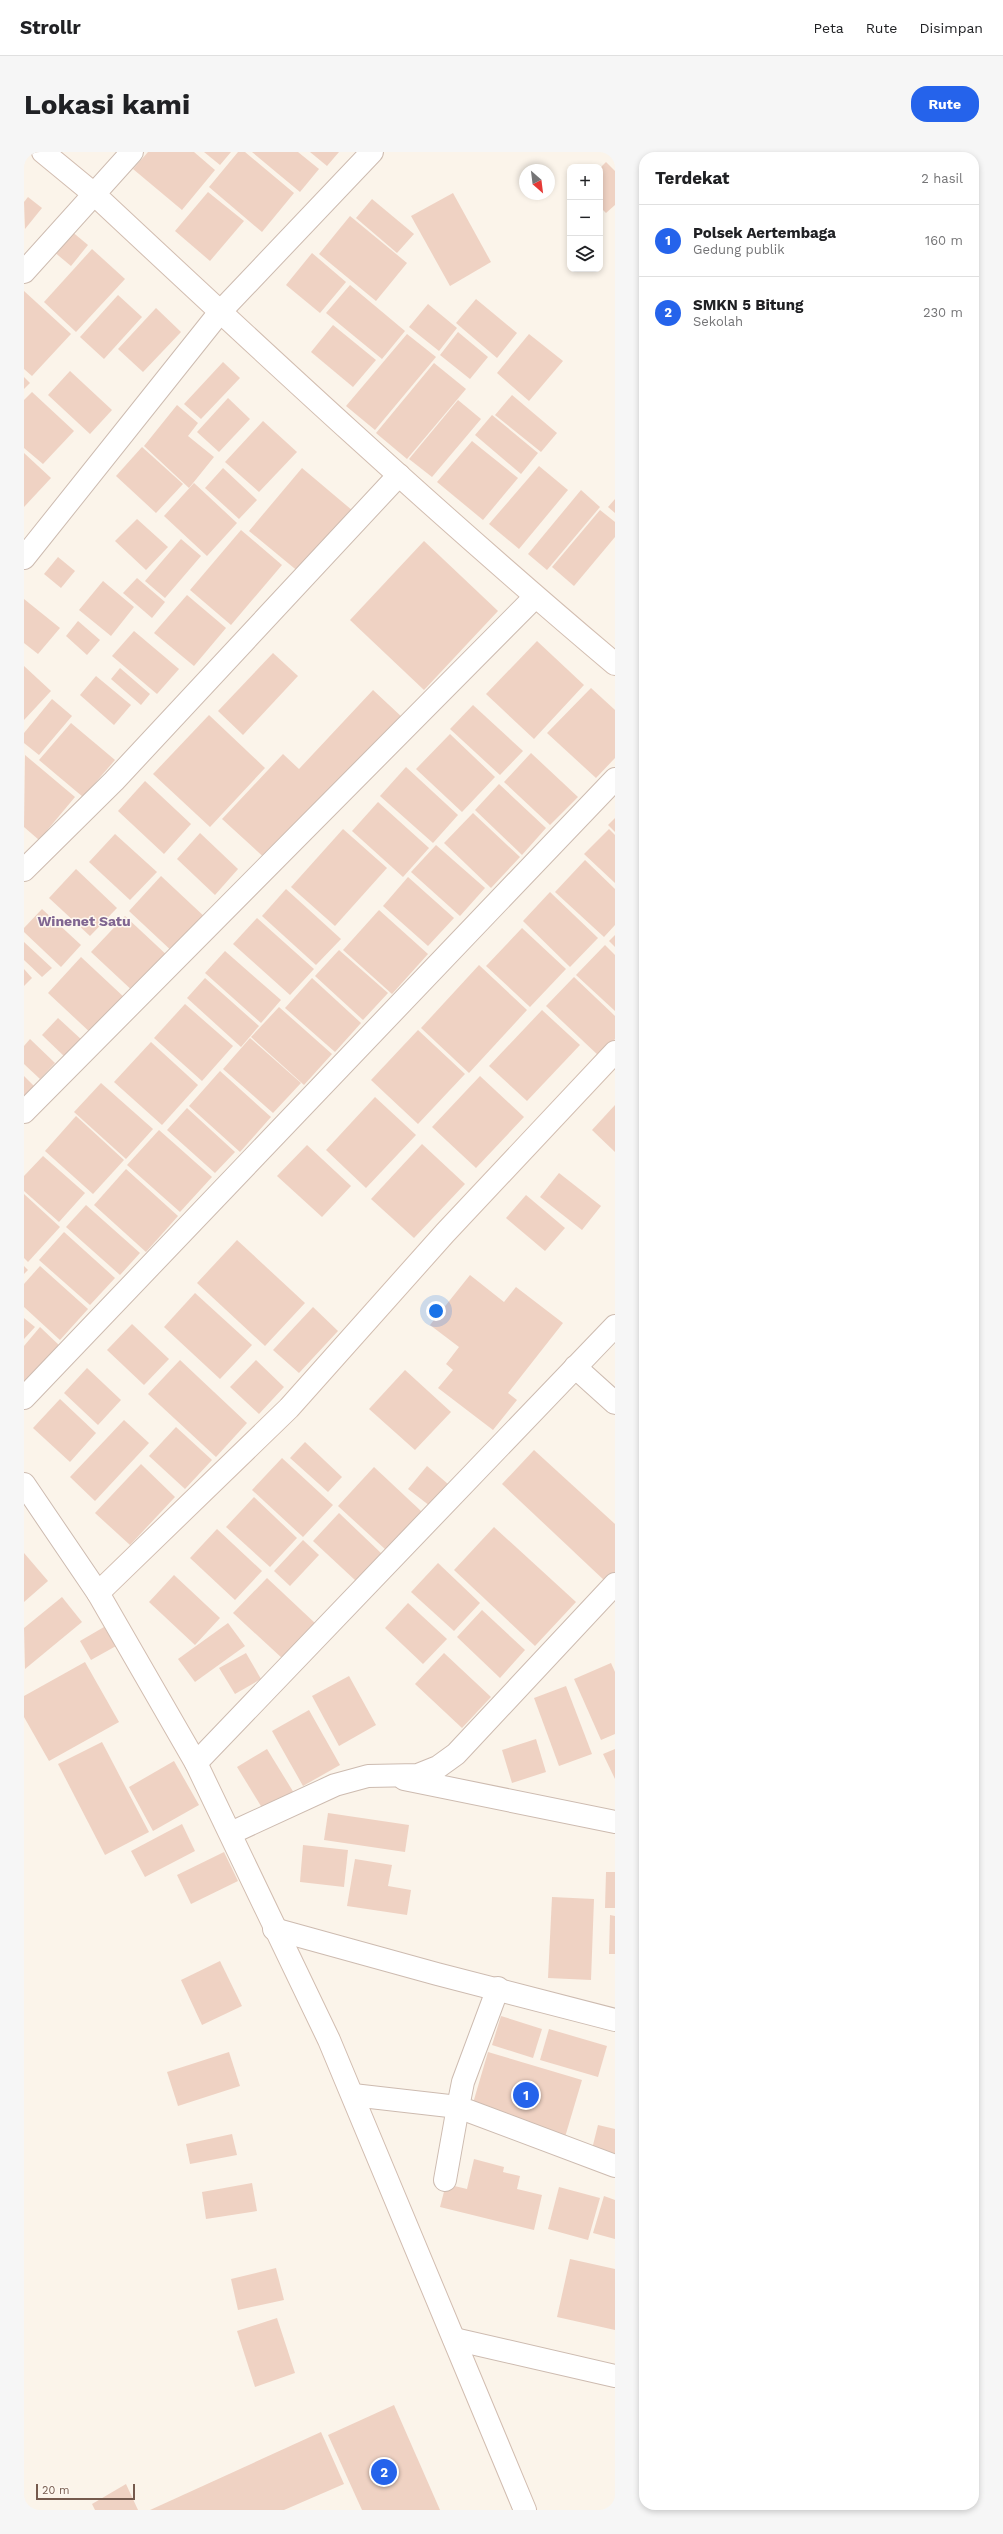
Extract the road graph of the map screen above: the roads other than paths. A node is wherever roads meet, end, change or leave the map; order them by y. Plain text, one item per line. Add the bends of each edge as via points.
1 (43, 152) edge
2 (132, 152) edge
3 (372, 152) edge
4 (94, 194) junction
5 (24, 272) edge
6 (220, 312) junction
7 (399, 475) junction
8 (24, 558) edge
9 (535, 597) junction
10 (615, 664) edge
11 (615, 779) edge
12 (24, 870) edge
13 (615, 1052) edge
14 (24, 1112) edge
15 (615, 1326) edge
16 (576, 1367) junction
17 (24, 1398) edge
18 (615, 1403) edge
19 (24, 1484) edge
20 (615, 1584) edge
21 (98, 1593) junction
22 (196, 1763) junction
23 (386, 1776) junction
24 (615, 1822) edge
25 (230, 1832) junction
26 (274, 1929) junction
27 (498, 1988) junction
28 (615, 2020) edge
29 (353, 2095) junction
30 (458, 2107) junction
31 (615, 2166) edge
32 (445, 2180) dead end
33 (454, 2339) junction
34 (615, 2376) edge
35 (525, 2510) edge

1 - 4 street
2 - 4 street
3 - 6 street
4 - 5 street
4 - 6 street
6 - 7 street
6 - 8 street
7 - 9 street
7 - 12 street via 114,781
9 - 10 street
9 - 14 street
11 - 17 street
13 - 21 street via 440,1238 289,1408
15 - 16 street
16 - 18 street
16 - 22 street
19 - 21 street
20 - 23 street via 456,1754 418,1775
21 - 22 street
22 - 25 street
23 - 24 street
23 - 25 street via 368,1776 335,1785
25 - 26 street
26 - 27 street
26 - 29 street via 330,2040
27 - 28 street
27 - 30 street via 463,2082
29 - 30 street
29 - 33 street
30 - 31 street
30 - 32 street
33 - 34 street
33 - 35 street

